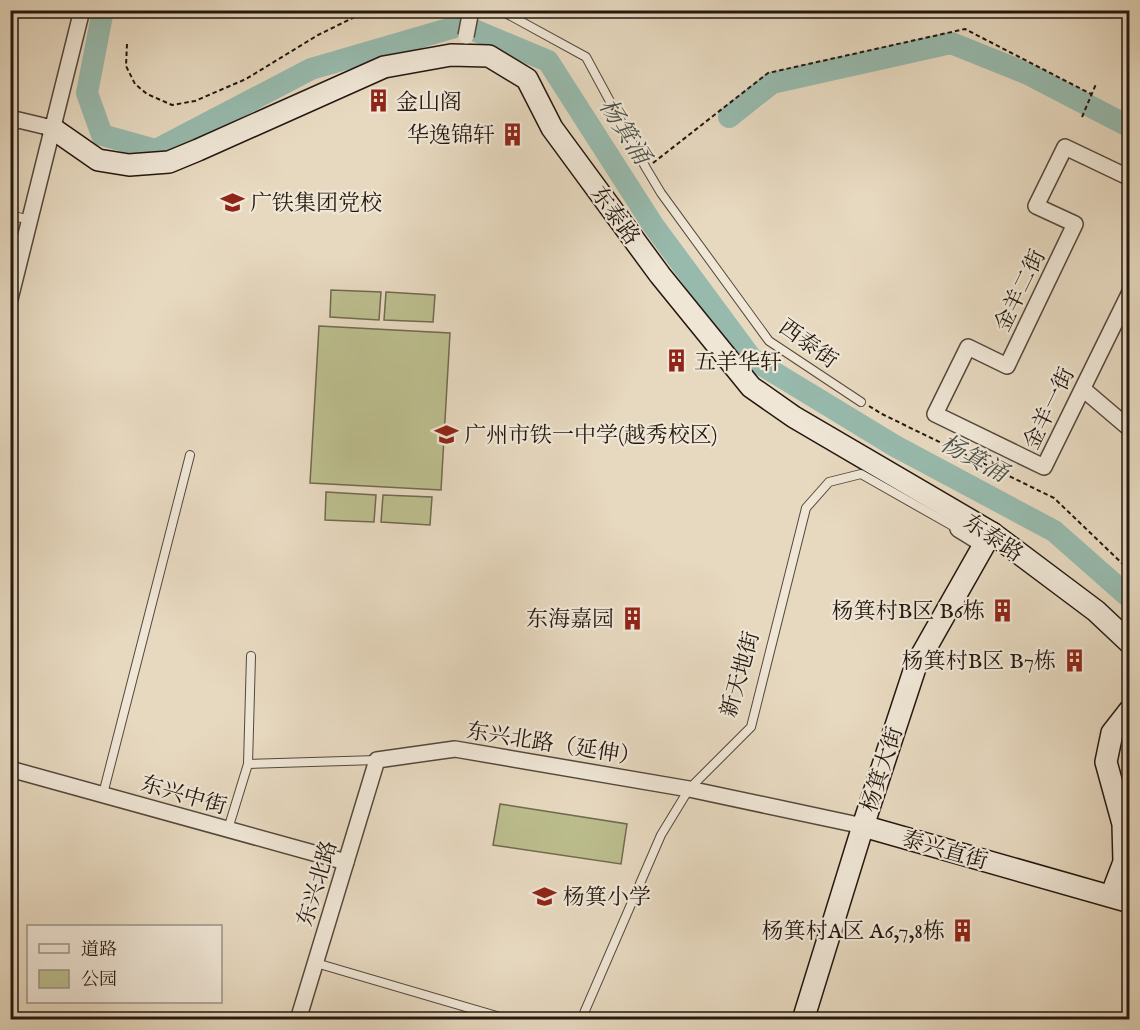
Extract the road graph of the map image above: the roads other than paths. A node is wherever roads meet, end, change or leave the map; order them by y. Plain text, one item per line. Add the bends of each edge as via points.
1 (82, 10) edge
2 (471, 10) edge
3 (500, 10) edge
4 (464, 45) junction
5 (10, 118) edge
6 (52, 128) junction
7 (1130, 178) edge
8 (10, 214) edge
9 (30, 220) junction
10 (1130, 292) edge
11 (10, 299) edge
12 (1083, 389) junction
13 (861, 402) road end
14 (935, 414) joint
15 (1130, 429) edge
16 (190, 455) dead end
17 (958, 529) joint
18 (988, 539) junction
19 (1130, 643) edge
20 (251, 656) dead end
21 (1130, 710) edge
22 (377, 760) junction
23 (248, 764) junction
24 (10, 769) edge
25 (689, 789) junction
26 (103, 794) junction
27 (863, 826) junction
28 (228, 829) junction
29 (346, 862) junction
30 (1120, 899) edge
31 (316, 963) junction
32 (298, 1020) edge
33 (510, 1020) edge
34 (581, 1020) edge
35 (803, 1020) edge

1 - 6 street
2 - 4 street, bridge
3 - 13 lane, 西泰街 via 586,57 661,193 769,341
4 - 6 street, 东泰路 via 451,55 384,67 169,162 129,165 98,160
4 - 18 street, 东泰路 via 527,79 552,128 660,275 751,387
5 - 6 street
6 - 9 street
7 - 14 street, 金羊二街 via 1065,147 1036,206 1075,225 1007,366 968,347
8 - 9 lane
9 - 11 street
10 - 12 street, 金羊一街
12 - 14 street, 金羊一街 via 1044,467
12 - 15 street
16 - 26 lane
17 - 18 street
17 - 25 lane, 新天地街 via 861,474 829,482 806,508 751,727
18 - 19 street, 东泰路 via 1096,611
18 - 27 street, 杨箕大街 via 916,666
20 - 23 lane
21 - 30 street via 1112,733 1107,762 1123,824
22 - 23 lane
22 - 25 street, 东兴北路（延伸） via 455,749
22 - 29 street, 东兴北路
23 - 28 lane
24 - 26 street, 东兴中街
25 - 27 street, 泰兴直街
25 - 34 lane, 新天地街 via 661,835
26 - 28 street, 东兴中街
27 - 30 street, 泰兴直街
27 - 35 street, 杨箕大街
28 - 29 street, 东兴中街
29 - 31 street, 东兴北路
31 - 32 street, 东兴北路
31 - 33 lane

